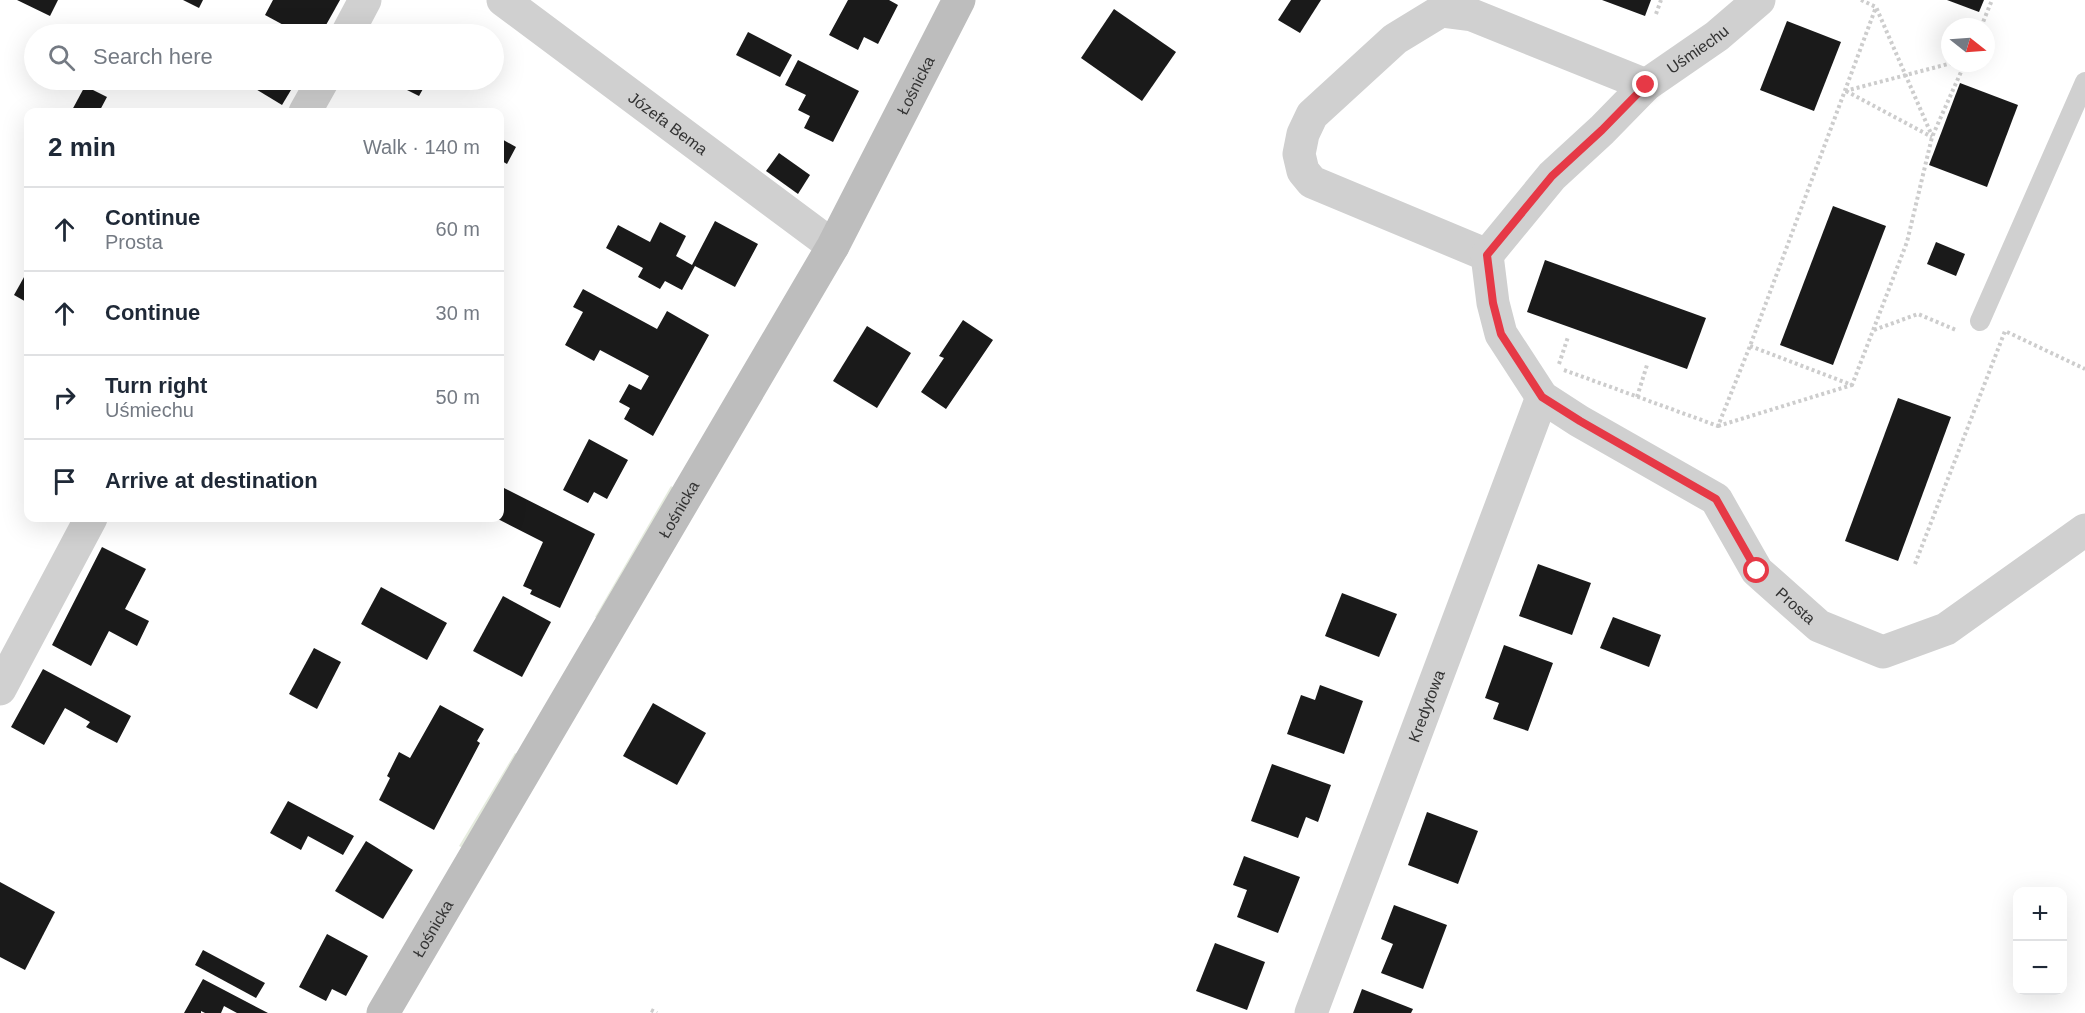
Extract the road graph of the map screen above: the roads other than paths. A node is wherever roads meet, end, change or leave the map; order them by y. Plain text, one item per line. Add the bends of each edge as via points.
1 (365, 0) edge
2 (503, 0) edge
3 (959, 0) edge
4 (1759, 0) edge
5 (352, 24) edge
6 (2085, 82) edge
7 (1646, 85) junction
8 (317, 90) edge
9 (307, 108) edge
10 (833, 246) junction
11 (1487, 255) junction
12 (1980, 321) dead end
13 (1542, 397) junction
14 (89, 522) edge
15 (2085, 530) edge
16 (0, 689) edge
17 (383, 1013) edge
18 (1311, 1013) edge

1 - 5 street
2 - 10 street, Józefa Bema
3 - 10 street, Łośnicka
4 - 7 street, Uśmiechu via 1718,36
6 - 12 lane
7 - 11 street, Uśmiechu via 1552,176
7 - 11 street via 1472,15 1441,11 1395,39 1312,115 1299,154 1302,171 1312,182
8 - 9 street
10 - 17 street, Łośnicka
11 - 13 street via 1501,334
13 - 15 street, Prosta via 1716,499 1757,571 1819,626 1883,652 1946,629
13 - 18 street, Kredytowa
14 - 16 street

